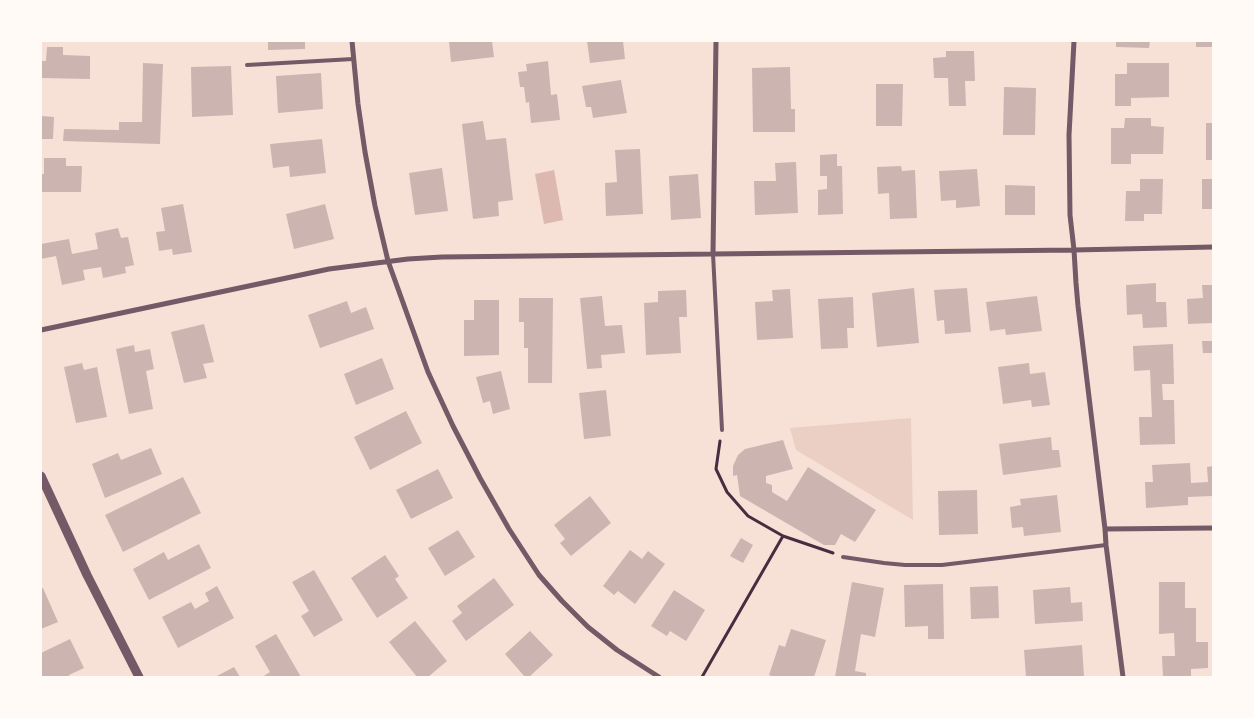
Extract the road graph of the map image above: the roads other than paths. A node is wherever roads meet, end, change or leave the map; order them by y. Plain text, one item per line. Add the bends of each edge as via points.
1 (352, 41) edge
2 (716, 41) edge
3 (1074, 41) edge
4 (353, 59) junction
5 (247, 64) dead end
6 (1213, 247) edge
7 (1074, 250) junction
8 (713, 254) junction
9 (388, 261) junction
10 (41, 330) edge
11 (722, 430) road end
12 (41, 476) edge
13 (1213, 528) edge
14 (1105, 529) junction
15 (1106, 545) junction
16 (843, 557) road end
17 (139, 677) edge
18 (659, 677) edge
19 (1123, 677) edge

1 - 4 street
2 - 8 street
3 - 7 street via 1069,164
4 - 5 lane
4 - 9 street via 365,152
6 - 7 street
7 - 8 street
7 - 14 street
8 - 9 street via 442,257
8 - 11 lane
9 - 10 street via 328,269
9 - 18 street via 436,390 453,426 480,478 539,575 588,627
12 - 17 street
13 - 14 street
14 - 15 street
15 - 16 lane via 942,565 898,564
15 - 19 street

